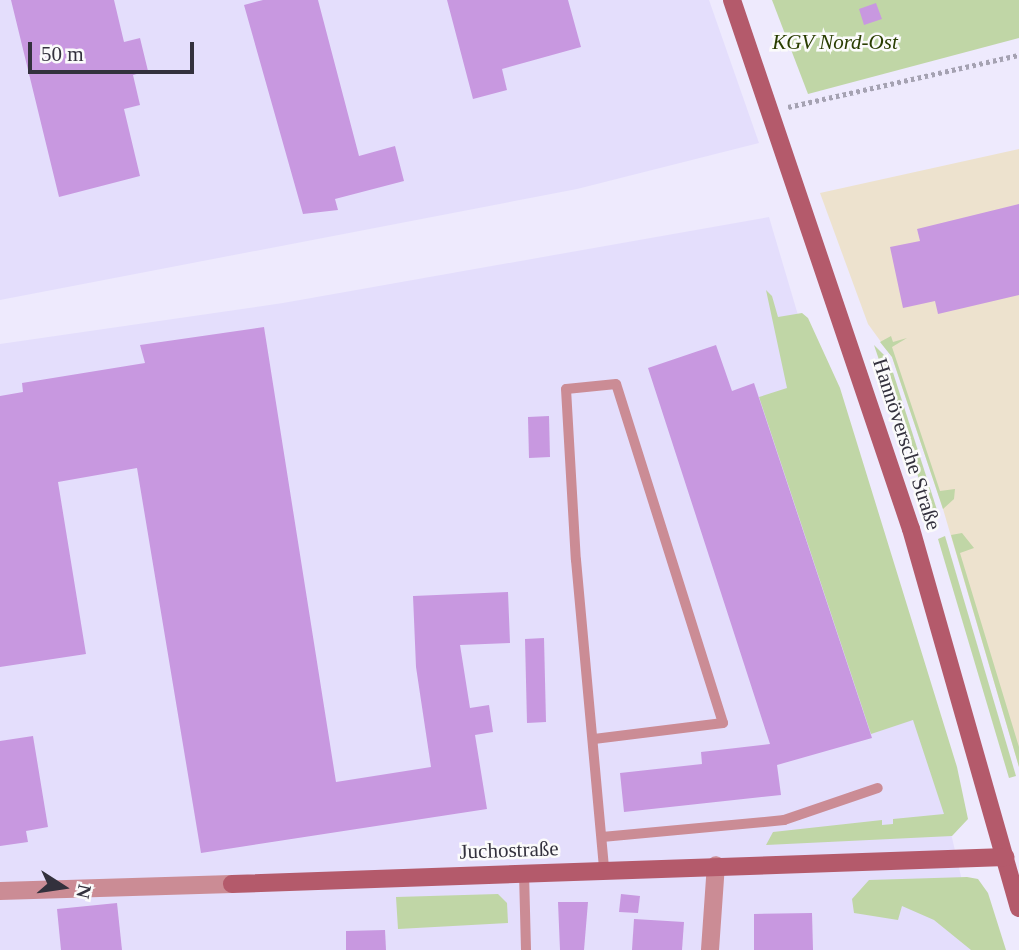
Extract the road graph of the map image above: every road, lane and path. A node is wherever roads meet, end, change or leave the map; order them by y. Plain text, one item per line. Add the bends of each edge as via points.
1 (732, 0) edge
2 (1019, 55) edge
3 (769, 112) junction
4 (594, 739) junction
5 (878, 788) dead end
6 (601, 837) junction
7 (1012, 857) edge
8 (716, 865) junction
9 (604, 870) junction
10 (524, 873) junction
11 (232, 884) joint
12 (0, 891) edge
13 (1019, 908) edge
14 (526, 950) edge
15 (710, 950) edge

1 - 3 main road, Hannöversche Straße
2 - 3 path
3 - 7 main road, Hannöversche Straße via 903,503
4 - 4 lane via 566,389 616,384 723,723
4 - 6 lane
5 - 6 lane via 784,820
6 - 9 lane
7 - 8 main road, Juchostraße
7 - 13 main road, Hannöversche Straße
8 - 9 main road, Juchostraße
8 - 15 street
9 - 10 main road, Juchostraße
10 - 11 main road, Juchostraße
10 - 14 lane
11 - 12 street, Juchostraße

